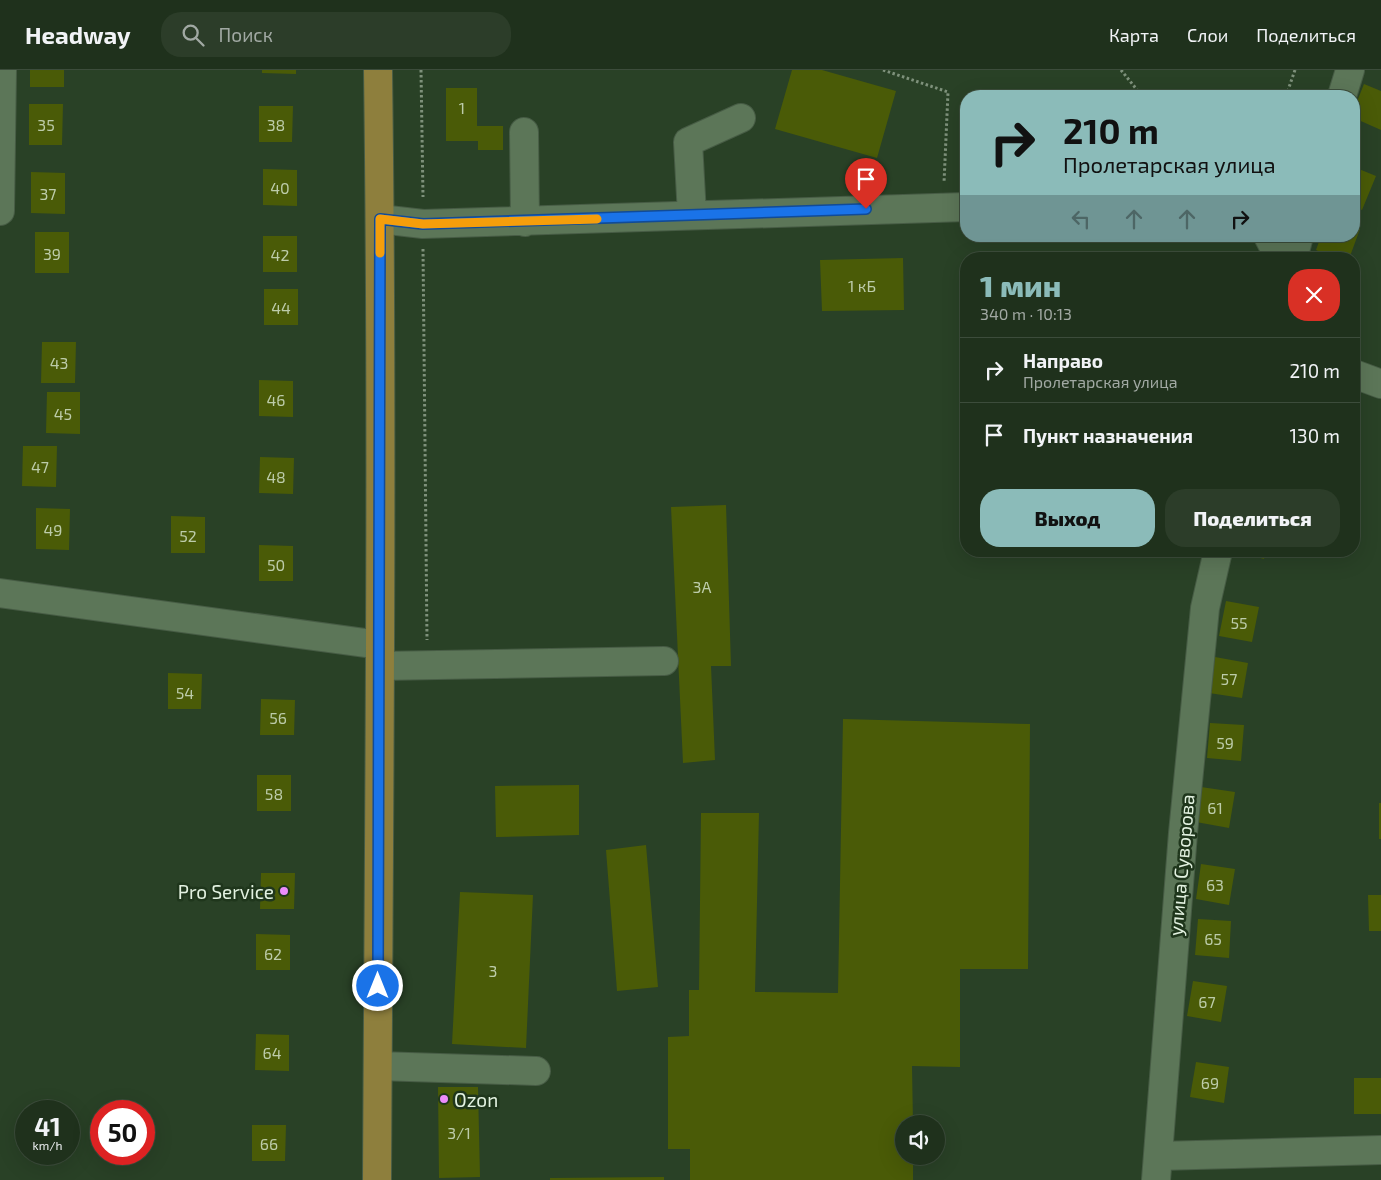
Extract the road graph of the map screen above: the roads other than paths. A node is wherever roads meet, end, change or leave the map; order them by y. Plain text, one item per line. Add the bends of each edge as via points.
1 (2, 70) edge
2 (378, 70) edge
3 (1350, 70) edge
4 (1344, 90) edge
5 (741, 118) dead end
6 (524, 132) dead end
7 (955, 207) edge
8 (0, 211) edge
9 (692, 215) junction
10 (380, 219) junction
11 (526, 222) junction
12 (1360, 376) edge
13 (1381, 384) edge
14 (1217, 557) edge
15 (0, 593) edge
16 (380, 656) junction
17 (664, 660) dead end
18 (378, 1066) junction
19 (536, 1071) dead end
20 (1381, 1150) edge
21 (1158, 1168) edge
22 (377, 1180) edge

1 - 8 street
2 - 10 main road
3 - 4 street
5 - 9 street via 688,142
6 - 11 street
7 - 9 street
9 - 11 street
10 - 11 street via 423,224
10 - 16 main road
12 - 13 street
14 - 21 street, улица Суворова via 1204,608 1184,813
15 - 16 street
16 - 17 street via 427,666
16 - 18 main road
18 - 19 street
18 - 22 main road
20 - 21 street

